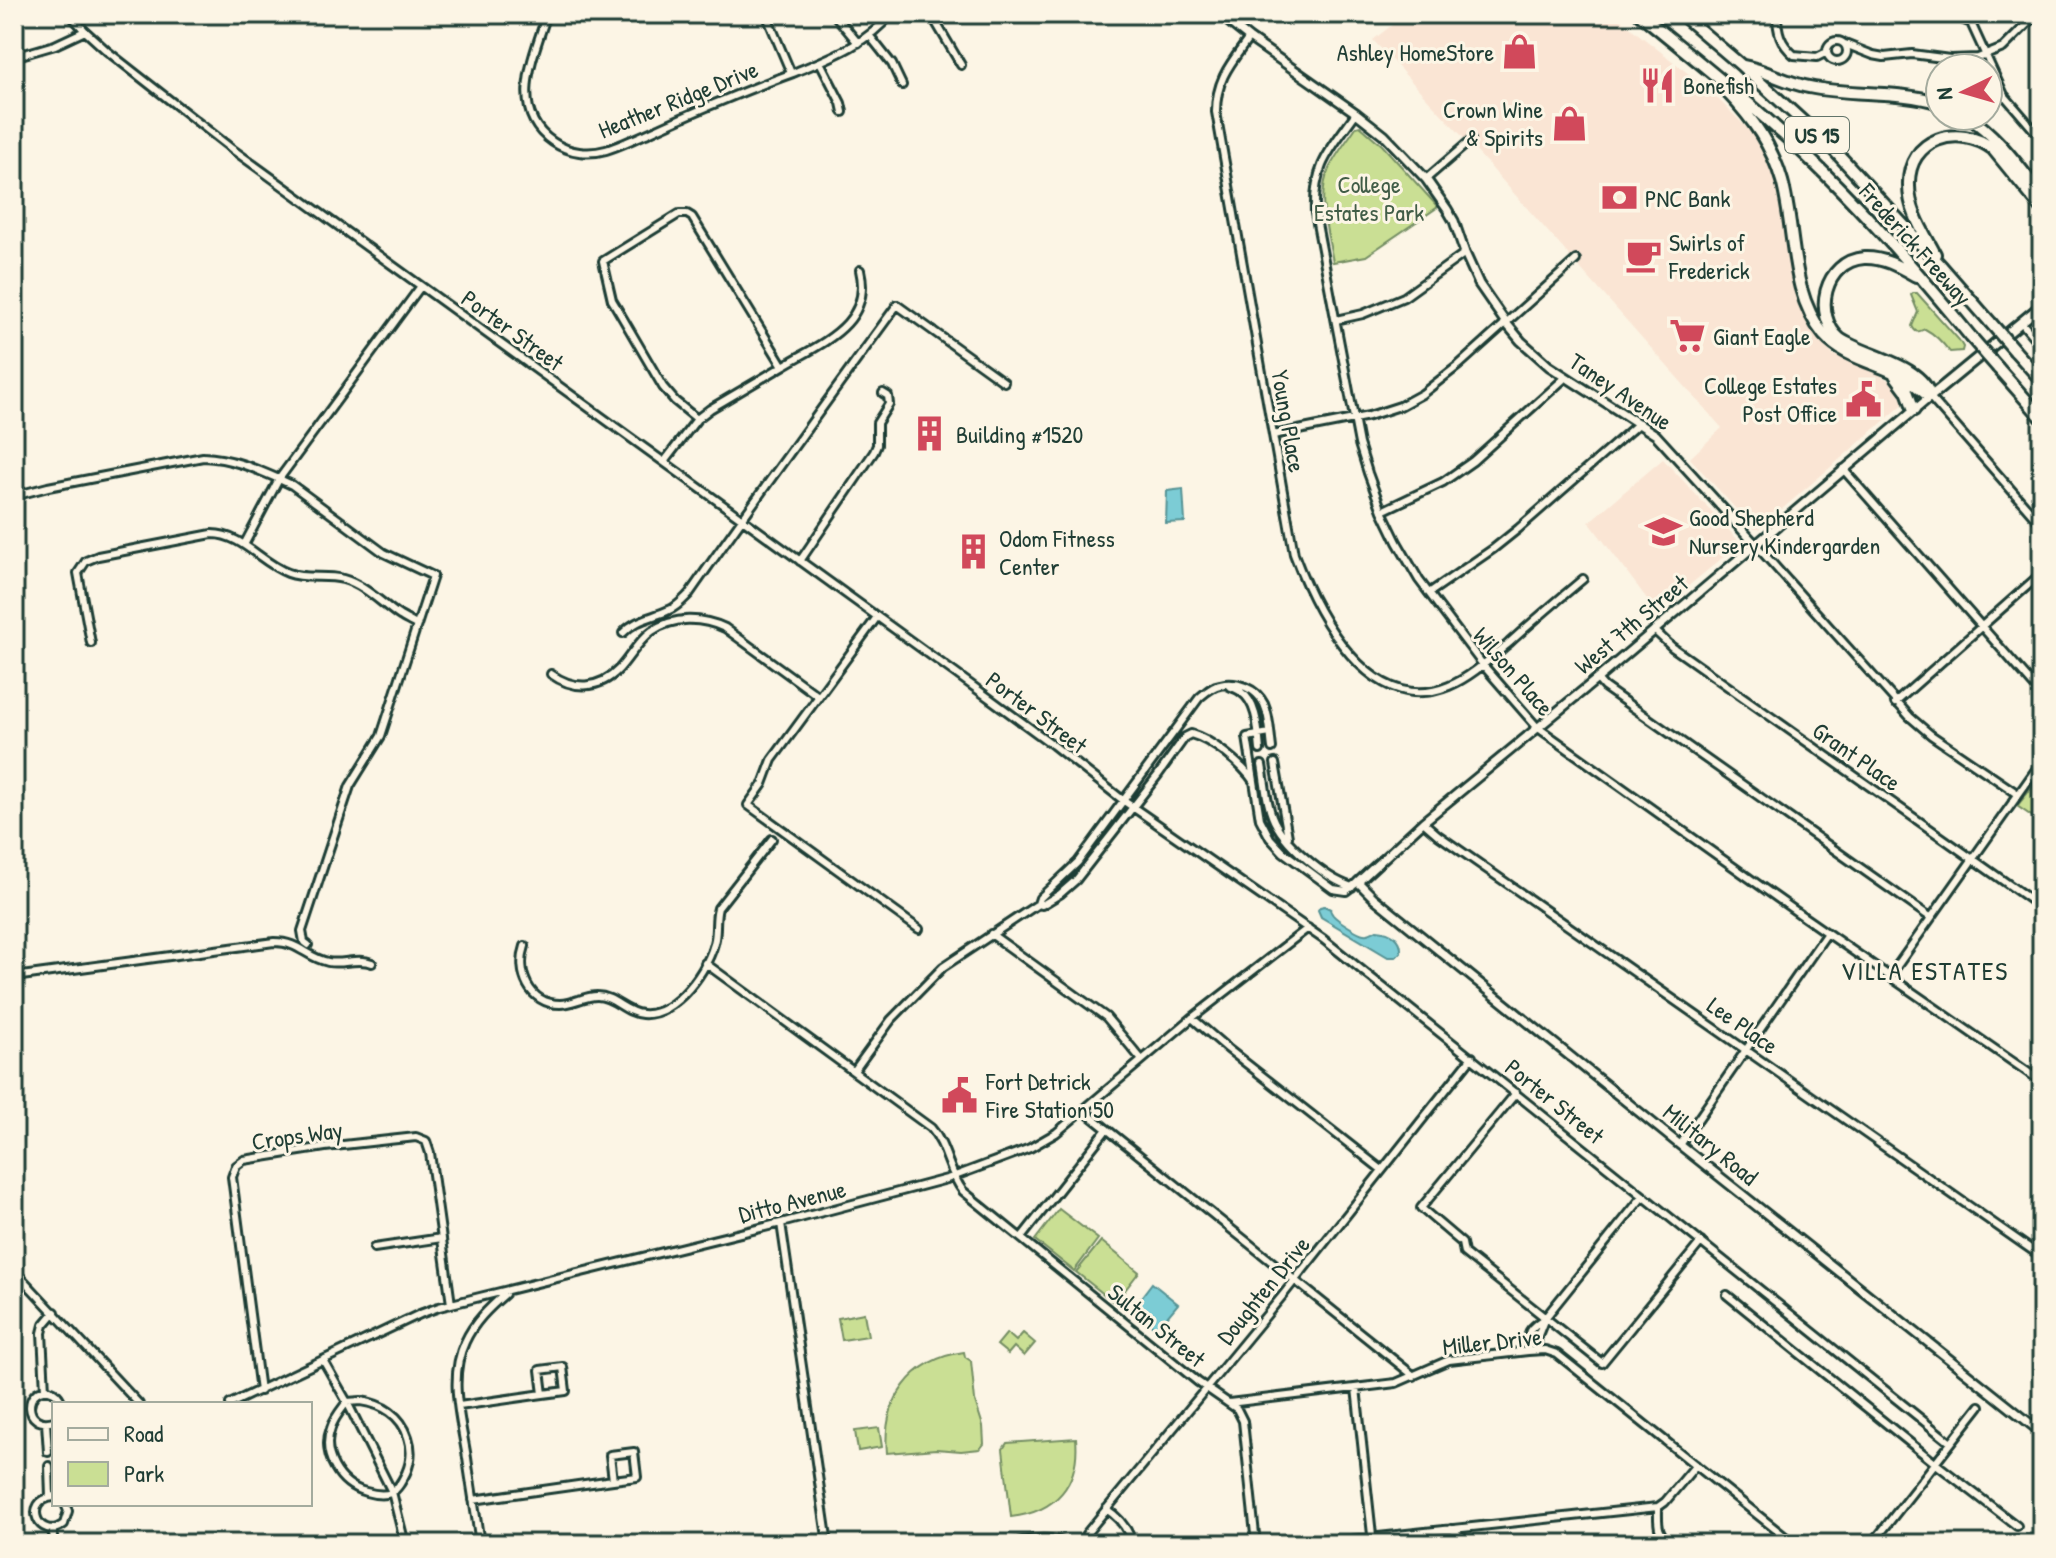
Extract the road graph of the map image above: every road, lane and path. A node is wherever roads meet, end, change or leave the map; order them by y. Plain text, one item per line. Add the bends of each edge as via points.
1 (70, 14) edge
2 (547, 14) edge
3 (834, 14) edge
4 (891, 14) edge
5 (931, 14) edge
6 (1219, 14) edge
7 (1640, 14) edge
8 (1681, 14) edge
9 (1775, 14) edge
10 (2037, 14) edge
11 (1933, 18) dead end
12 (769, 21) dead end
13 (85, 31) junction
14 (869, 35) junction
15 (1249, 38) junction
16 (858, 43) junction
17 (1845, 44) junction
18 (1827, 52) junction
19 (1985, 52) edge
20 (1994, 52) edge
21 (1924, 55) edge
22 (14, 57) edge
23 (1694, 58) junction
24 (820, 62) junction
25 (961, 65) dead end
26 (1742, 66) junction
27 (791, 73) junction
28 (902, 85) dead end
29 (2004, 95) edge
30 (1924, 99) edge
31 (843, 112) dead end
32 (1356, 113) junction
33 (1987, 132) edge
34 (2042, 135) edge
35 (1471, 140) dead end
36 (1426, 179) junction
37 (2042, 196) edge
38 (2042, 209) edge
39 (1465, 253) junction
40 (1576, 260) dead end
41 (1942, 267) junction
42 (860, 270) dead end
43 (1925, 282) junction
44 (421, 286) junction
45 (2042, 305) edge
46 (1336, 320) junction
47 (2021, 322) junction
48 (1506, 323) junction
49 (2042, 347) edge
50 (783, 366) junction
51 (1894, 374) junction
52 (1566, 377) junction
53 (2042, 381) edge
54 (1004, 382) dead end
55 (883, 393) dead end
56 (1930, 397) junction
57 (1914, 410) junction
58 (2042, 418) edge
59 (697, 419) junction
60 (1355, 419) junction
61 (1639, 423) junction
62 (1273, 435) junction
63 (664, 462) junction
64 (1843, 469) junction
65 (279, 479) junction
66 (14, 496) edge
67 (1382, 511) junction
68 (742, 519) junction
69 (2042, 525) edge
70 (1755, 544) junction
71 (244, 545) junction
72 (800, 561) junction
73 (2042, 573) edge
74 (1583, 579) dead end
75 (1429, 593) junction
76 (877, 617) junction
77 (416, 625) junction
78 (1982, 626) junction
79 (1654, 630) junction
80 (623, 633) dead end
81 (91, 643) dead end
82 (1483, 665) junction
83 (551, 674) dead end
84 (1597, 679) junction
85 (1225, 685) junction
86 (2042, 695) edge
87 (818, 696) junction
88 (1895, 703) junction
89 (1537, 727) junction
90 (1270, 733) junction
91 (1258, 735) junction
92 (1272, 748) tunnel mouth
93 (1260, 750) tunnel mouth
94 (2042, 761) edge
95 (1275, 763) tunnel mouth
96 (1262, 765) tunnel mouth
97 (1254, 782) junction
98 (2018, 794) junction
99 (1124, 801) junction
100 (1132, 807) junction
101 (1423, 822) junction
102 (772, 839) dead end
103 (1294, 847) junction
104 (1973, 860) junction
105 (1355, 885) junction
106 (1038, 904) junction
107 (2042, 908) edge
108 (1930, 917) junction
109 (1308, 928) junction
110 (919, 929) dead end
111 (1827, 933) junction
112 (991, 934) junction
113 (308, 945) dead end
114 (525, 946) dead end
115 (372, 963) dead end
116 (705, 963) junction
117 (1890, 976) junction
118 (14, 977) edge
119 (1192, 1018) junction
120 (1746, 1049) junction
121 (1472, 1057) junction
122 (1142, 1060) junction
123 (854, 1071) junction
124 (2042, 1082) edge
125 (1516, 1093) junction
126 (1083, 1110) junction
127 (1107, 1129) junction
128 (1680, 1145) junction
129 (1382, 1170) junction
130 (953, 1177) junction
131 (1643, 1196) junction
132 (781, 1223) junction
133 (442, 1238) junction
134 (1021, 1238) junction
135 (1701, 1242) junction
136 (374, 1248) dead end
137 (2042, 1257) edge
138 (14, 1270) edge
139 (1295, 1279) junction
140 (507, 1292) junction
141 (1727, 1295) dead end
142 (474, 1299) junction
143 (451, 1304) junction
144 (55, 1312) junction
145 (484, 1313) junction
146 (1545, 1318) junction
147 (1538, 1350) junction
148 (1528, 1351) junction
149 (323, 1360) junction
150 (1414, 1376) junction
151 (1207, 1388) junction
152 (1356, 1388) junction
153 (45, 1390) junction
154 (260, 1391) junction
155 (543, 1394) junction
156 (61, 1402) edge
157 (137, 1402) edge
158 (235, 1402) edge
159 (347, 1402) junction
160 (1229, 1403) junction
161 (459, 1406) junction
162 (1980, 1406) dead end
163 (50, 1422) edge
164 (2042, 1433) edge
165 (1951, 1443) junction
166 (48, 1452) dead end
167 (1935, 1463) junction
168 (1696, 1465) junction
169 (49, 1466) dead end
170 (613, 1480) junction
171 (392, 1492) junction
172 (52, 1497) edge
173 (473, 1500) junction
174 (66, 1506) edge
175 (1658, 1507) junction
176 (1106, 1509) junction
177 (2017, 1526) dead end
178 (53, 1529) junction
179 (1451, 1529) junction
180 (1373, 1541) edge
181 (53, 1544) edge
182 (405, 1544) edge
183 (480, 1544) edge
184 (828, 1544) edge
185 (1003, 1544) edge
186 (1068, 1544) edge
187 (1081, 1544) edge
188 (1133, 1544) edge
189 (1256, 1544) edge
190 (1313, 1544) edge
191 (1470, 1544) edge
192 (1671, 1544) edge
193 (1794, 1544) edge
194 (1872, 1544) edge

1 - 13 street, Porter Street
2 - 27 street, Heather Ridge Drive via 529,72 528,106 545,136 576,152 606,150
3 - 16 street
4 - 14 street, Heather Ridge Drive
5 - 25 street
6 - 15 street, Taney Avenue
7 - 23 highway, Frederick Freeway / US 15
8 - 26 highway, Frederick Freeway / US 15
9 - 18 street via 1781,40 1794,55 1817,57
10 - 20 street
11 - 19 street via 1957,17 1971,23
12 - 27 street
13 - 22 street
13 - 44 street, Porter Street via 229,146
14 - 16 street, Heather Ridge Drive
14 - 28 street
15 - 32 street, Taney Avenue
15 - 62 street, Young Place via 1224,73 1216,112
16 - 24 street, Heather Ridge Drive
17 - 18 street via 1833,41
17 - 18 street via 1840,60
17 - 21 street via 1884,57
23 - 43 highway, Frederick Freeway / US 15 via 1816,164
23 - 51 highway via 1749,116 1773,155 1797,275 1817,325 1835,345
24 - 27 street, Heather Ridge Drive
24 - 31 street
26 - 30 highway via 1808,87
26 - 41 highway, Frederick Freeway / US 15 via 1835,151
29 - 34 street
32 - 36 street, Taney Avenue
32 - 46 street, Wilson Place via 1320,168 1314,196
33 - 37 highway
35 - 36 street
36 - 39 street, Taney Avenue via 1454,221
38 - 41 highway via 1986,143 1965,135 1939,138 1922,150 1908,181 1917,219
39 - 46 street via 1404,297
39 - 48 street, Taney Avenue
40 - 48 street
41 - 53 highway, Frederick Freeway / US 15, bridge
42 - 50 street via 862,296 851,320
43 - 56 highway via 1885,260 1857,259 1832,278 1824,307 1829,327 1840,339 1915,374
43 - 58 highway, Frederick Freeway / US 15, bridge
44 - 63 street, Porter Street
44 - 65 street
45 - 47 main road, West 7th Street
46 - 60 street, Wilson Place
47 - 49 street
47 - 56 main road, West 7th Street
48 - 52 street, Taney Avenue
48 - 60 street via 1422,394
50 - 59 street
50 - 59 street via 692,217 679,214 603,261 612,300 663,387
51 - 56 highway
51 - 57 highway
52 - 61 street, Taney Avenue
52 - 67 street via 1473,461 1433,488
54 - 68 street via 897,305
55 - 72 street via 890,400 877,423 874,452
56 - 57 street, West 7th Street
56 - 69 street
57 - 64 street, West 7th Street
59 - 63 street
60 - 62 street
60 - 67 street, Wilson Place
61 - 70 street, Taney Avenue via 1664,443
61 - 75 street via 1518,529
62 - 82 street, Young Place via 1294,554 1323,618 1355,658 1389,686 1419,692 1450,686
63 - 68 street, Porter Street
64 - 70 street, West 7th Street
64 - 78 street
65 - 66 street via 240,462 203,457
65 - 71 street
65 - 77 street via 384,553 433,576
67 - 75 street, Wilson Place
68 - 72 street, Porter Street
68 - 80 street via 678,606 637,621
70 - 79 street, West 7th Street
70 - 88 street, Taney Avenue
71 - 77 street via 288,573 345,579
71 - 81 street via 212,534 86,561 78,573
72 - 76 street, Porter Street
73 - 78 street
74 - 82 street, Young Place
75 - 82 street, Wilson Place
76 - 87 street
76 - 99 street, Porter Street
77 - 113 street via 378,743 350,786 302,931
78 - 86 street
78 - 88 street
79 - 84 street, West 7th Street
79 - 104 street, Grant Place
82 - 89 street, Wilson Place
83 - 87 street via 569,684 593,685 619,668 653,630 697,620 725,628
84 - 89 street, West 7th Street
84 - 108 street
85 - 90 street via 1246,686 1256,694
85 - 91 street via 1250,701
85 - 99 street via 1199,698
87 - 110 street via 772,760 748,805
88 - 98 street, Taney Avenue via 1931,735
89 - 101 street, West 7th Street
89 - 111 street, Wilson Place
90 - 91 street
90 - 92 street
91 - 93 street
91 - 97 street via 1247,737
94 - 98 street
95 - 103 street
96 - 103 street via 1271,815
97 - 100 street via 1246,769 1191,734
97 - 105 street via 1260,819 1283,852 1333,889 1346,891
98 - 104 street
99 - 100 street, Porter Street
99 - 106 street
100 - 106 street via 1076,880
100 - 109 street, Porter Street
101 - 105 street, West 7th Street
101 - 120 street, Lee Place
102 - 116 street via 718,908 715,939
103 - 105 street via 1328,876
104 - 107 street, Grant Place
104 - 108 street
105 - 128 street, Military Road
106 - 112 street
108 - 117 street
109 - 119 street, Ditto Avenue
109 - 121 street, Porter Street
111 - 117 street, Wilson Place
111 - 120 street
112 - 122 street via 1106,1017
112 - 123 street via 930,979
114 - 116 street via 524,979 540,998 561,1004 598,995 646,1015 675,1002
115 - 118 street via 324,961 287,942 274,942
116 - 123 street
117 - 124 street, Wilson Place
119 - 122 street, Ditto Avenue
119 - 129 street
120 - 128 street
120 - 137 street, Lee Place
121 - 125 street, Porter Street
121 - 129 street, Doughten Drive
122 - 126 street, Ditto Avenue
123 - 130 street via 931,1128
125 - 131 street, Porter Street
125 - 146 street via 1421,1208 1462,1243 1464,1253
126 - 127 street
126 - 130 street, Ditto Avenue via 1030,1148
127 - 134 street
127 - 139 street
128 - 164 street, Military Road
129 - 139 street, Doughten Drive
130 - 132 street, Ditto Avenue
130 - 134 street, Sultan Street
131 - 135 street, Porter Street
131 - 146 street
132 - 140 street, Ditto Avenue
132 - 184 street
133 - 136 street
133 - 143 street, Crops Way
133 - 154 street, Crops Way via 429,1147 421,1138 325,1147 244,1160 236,1166 232,1184
134 - 151 street, Sultan Street
135 - 146 street via 1602,1363
135 - 165 street, Porter Street
138 - 144 street
139 - 150 street
139 - 151 street, Doughten Drive
140 - 142 street, Ditto Avenue
140 - 145 street
141 - 167 street
142 - 143 street, Ditto Avenue
142 - 145 street
143 - 149 street, Ditto Avenue
144 - 153 street via 42,1333
144 - 157 street
145 - 161 street via 462,1350 456,1387
146 - 147 street
146 - 148 street via 1528,1331
147 - 148 street, Miller Drive
147 - 168 street, Miller Drive via 1557,1354
148 - 150 street, Miller Drive via 1449,1360
149 - 154 street, Ditto Avenue
149 - 159 street
150 - 152 street, Miller Drive
151 - 160 street, Sultan Street
151 - 176 street, Doughten Drive
152 - 160 street, Miller Drive
152 - 180 street
153 - 156 street via 54,1391
153 - 163 street via 31,1399 30,1407 38,1421
154 - 158 street, Ditto Avenue
155 - 155 street via 566,1391 563,1367 540,1370
155 - 161 street
159 - 171 street
159 - 171 street via 383,1407 402,1424 410,1462
159 - 171 street via 330,1430 332,1463 349,1485 361,1491
160 - 189 street via 1243,1421
161 - 173 street
162 - 165 street
163 - 166 street
165 - 167 street
167 - 177 street
167 - 194 street
168 - 175 street
168 - 193 street, Miller Drive
169 - 172 street
170 - 170 street via 637,1477 634,1452 610,1455
170 - 173 street
171 - 182 street
172 - 178 street via 42,1500 36,1515
173 - 183 street
174 - 178 street via 64,1524
175 - 179 street
175 - 192 street via 1660,1535
176 - 187 street, Doughten Drive
176 - 188 street
178 - 181 street
179 - 180 street
179 - 191 street
180 - 190 street
185 - 186 street via 1047,1537

